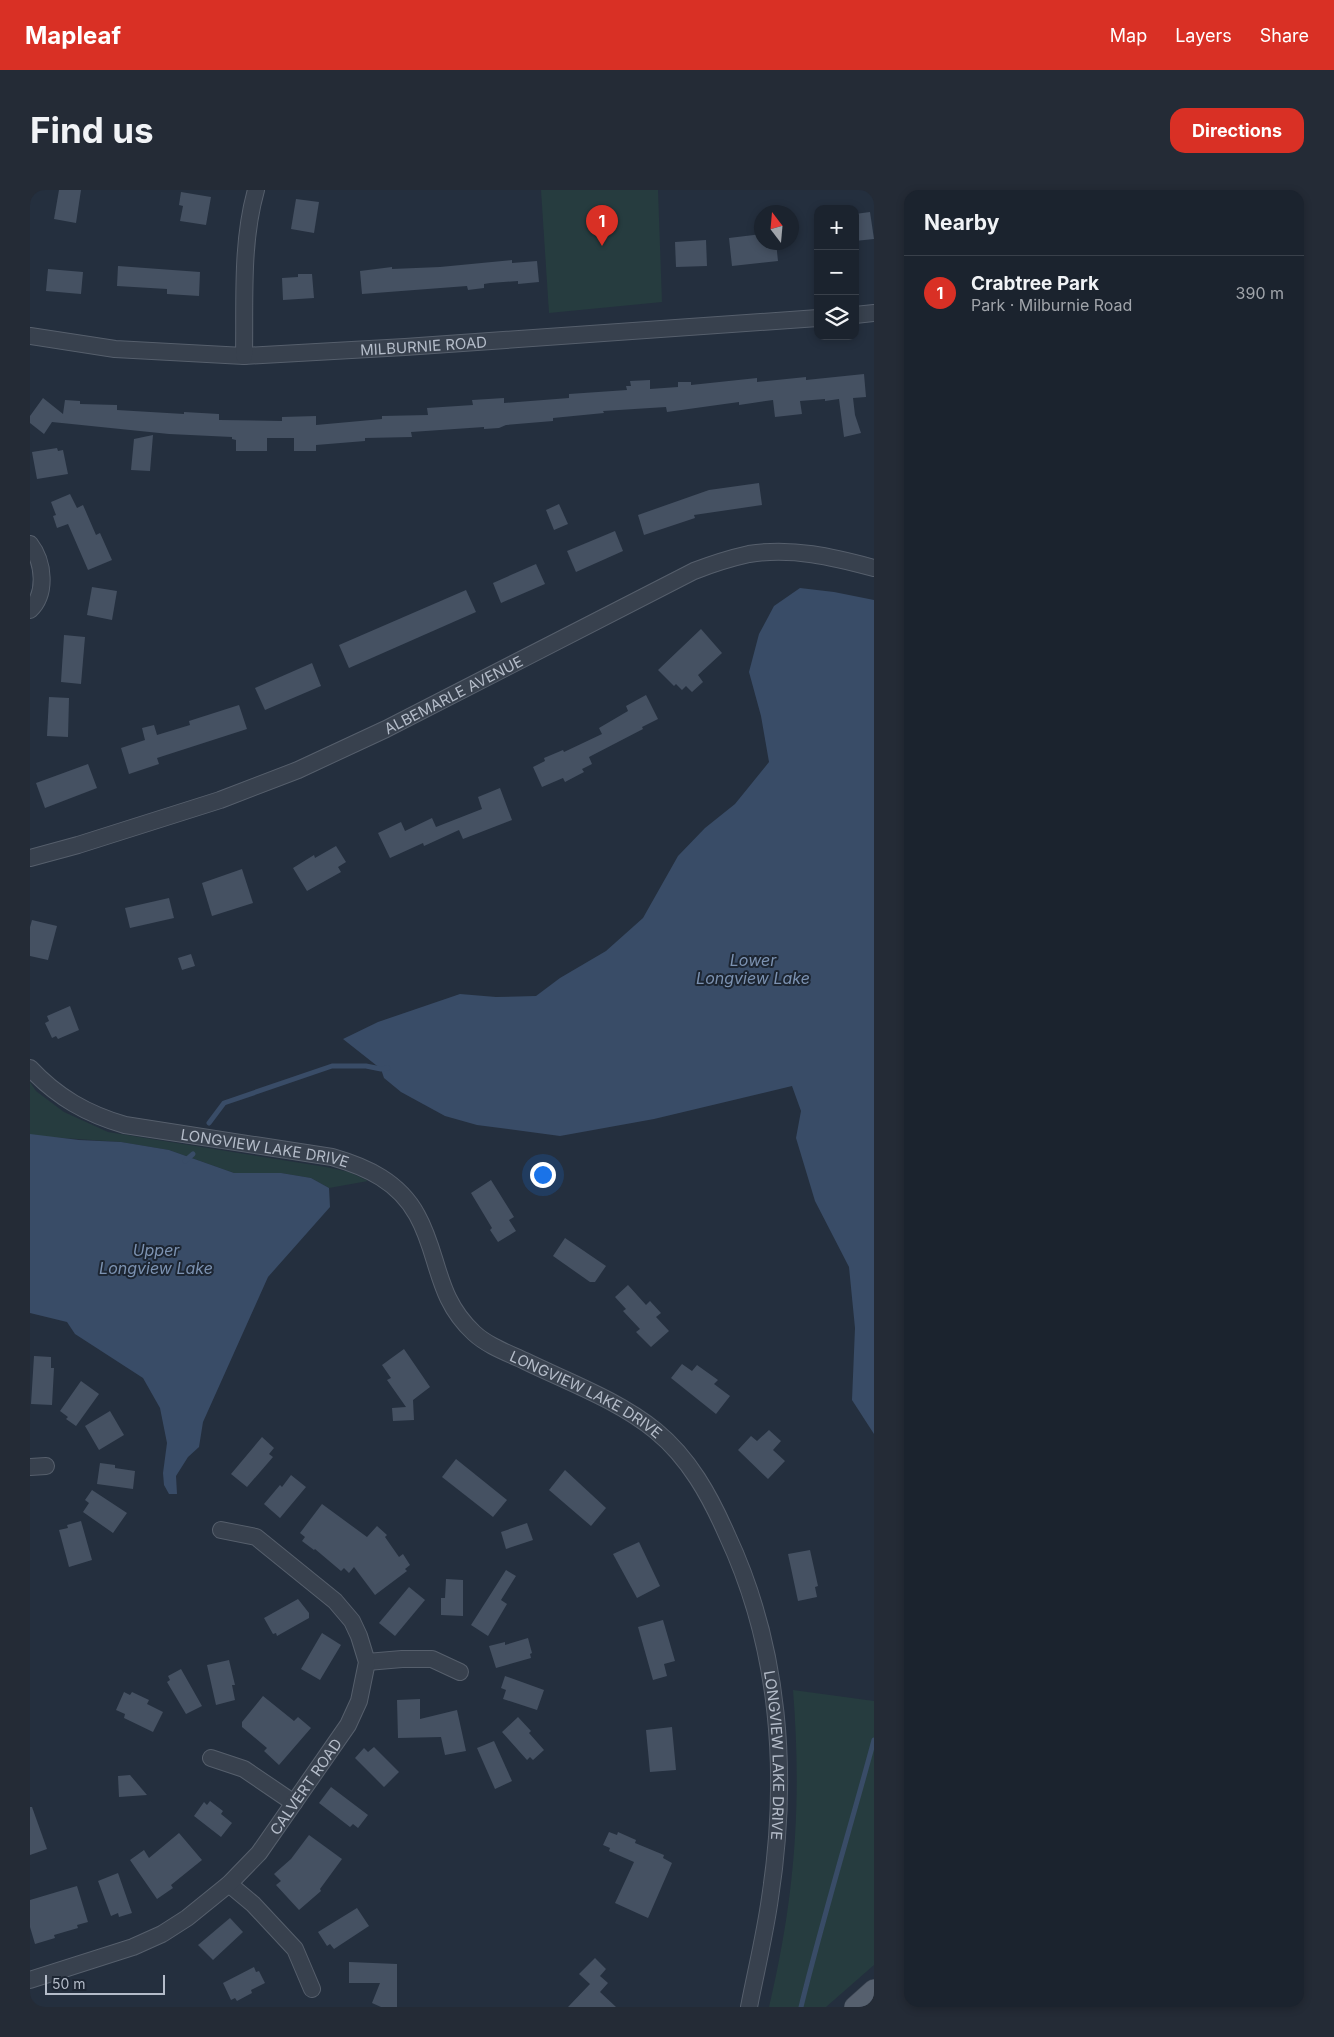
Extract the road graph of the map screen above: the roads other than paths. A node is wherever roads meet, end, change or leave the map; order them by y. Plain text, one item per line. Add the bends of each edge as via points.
1 (256, 190) edge
2 (874, 313) edge
3 (859, 315) edge
4 (814, 318) edge
5 (30, 336) edge
6 (244, 356) junction
7 (30, 544) edge
8 (874, 568) edge
9 (30, 610) edge
10 (30, 858) edge
11 (30, 1068) edge
12 (222, 1530) dead end
13 (367, 1662) junction
14 (460, 1672) dead end
15 (211, 1758) dead end
16 (294, 1803) junction
17 (229, 1884) junction
18 (30, 1980) edge
19 (312, 1988) dead end
20 (874, 1990) edge
21 (748, 2007) edge
22 (855, 2007) edge

1 - 6 street via 250,211 245,272
2 - 3 street
4 - 6 street, MILBURNIE ROAD
5 - 6 street, MILBURNIE ROAD via 115,349
7 - 9 street via 43,579 35,606
8 - 10 street, ALBEMARLE AVENUE via 825,555 780,552 750,554 702,568 386,729 298,770 220,800
11 - 21 street, LONGVIEW LAKE DRIVE via 54,1092 70,1102 125,1125 332,1157 378,1175 400,1192 417,1215 444,1292 474,1334 636,1416 687,1463 718,1514 743,1569 770,1663 774,1690 780,1794 775,1860
12 - 13 street, CALVERT ROAD via 256,1537 335,1601 352,1621
13 - 14 street via 432,1659
13 - 16 street, CALVERT ROAD via 359,1701 348,1725
15 - 16 street via 244,1769
16 - 17 street, CALVERT ROAD via 259,1853
17 - 18 street, CALVERT ROAD via 162,1934 133,1947
17 - 19 street via 253,1904 295,1949
20 - 22 main road

